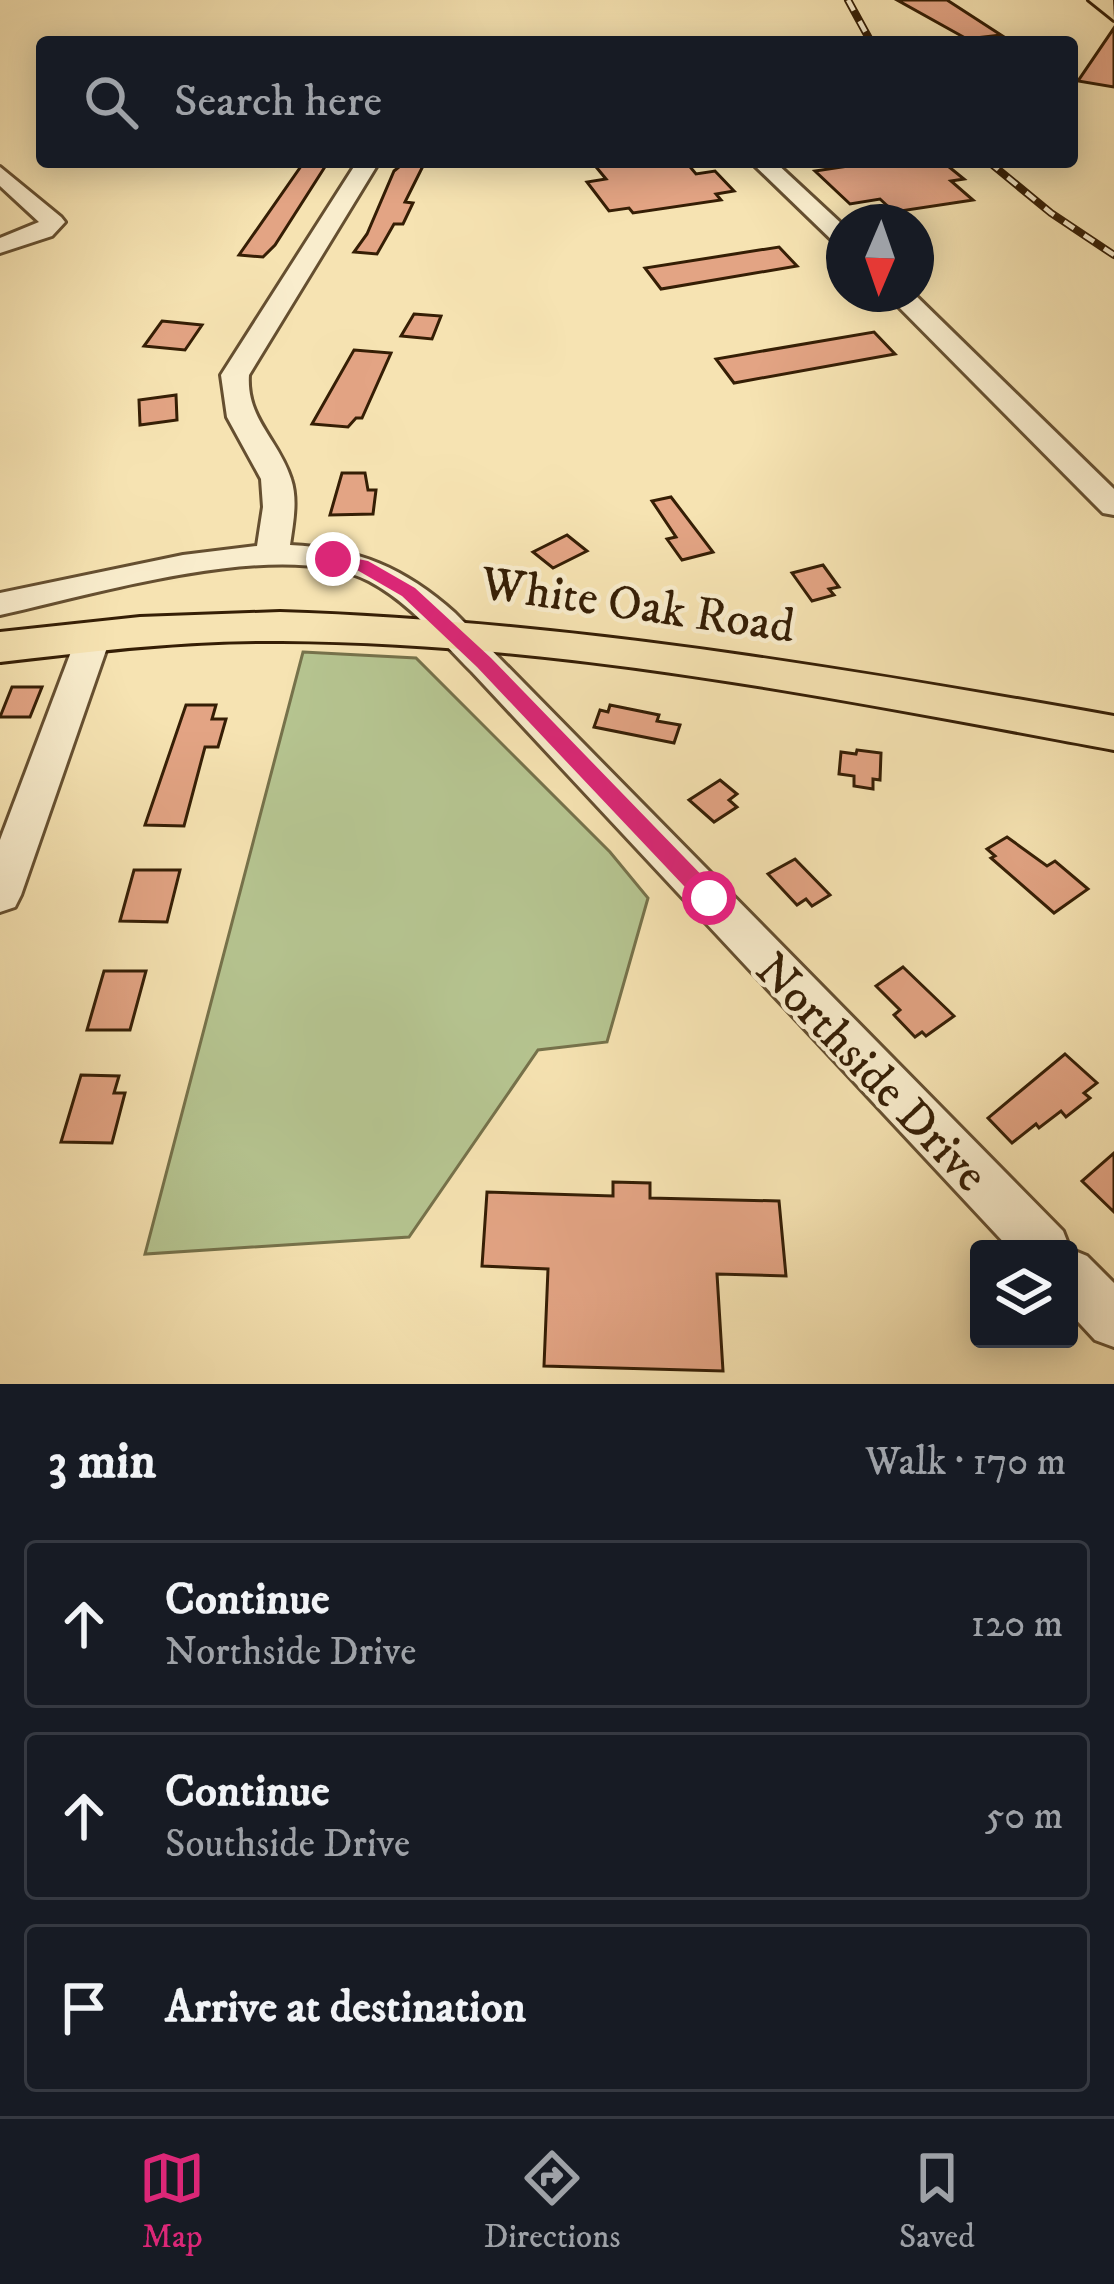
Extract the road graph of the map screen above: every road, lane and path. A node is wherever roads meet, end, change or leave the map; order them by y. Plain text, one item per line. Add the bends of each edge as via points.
1 (1100, 0) edge
2 (1114, 13) edge
3 (364, 168) edge
4 (768, 168) edge
5 (0, 174) edge
6 (826, 222) edge
7 (0, 246) edge
8 (917, 312) edge
9 (1114, 506) edge
10 (272, 556) junction
11 (0, 604) edge
12 (453, 633) junction
13 (94, 636) junction
14 (0, 647) edge
15 (1114, 733) edge
16 (0, 895) edge
17 (1036, 1240) edge
18 (1078, 1283) edge
19 (1114, 1321) edge

1 - 2 main road
3 - 10 street via 235,375 236,413 277,482
4 - 6 street
5 - 7 street via 52,222
8 - 9 street
10 - 11 street, Northside Drive
10 - 12 street, Northside Drive via 362,566 409,592
12 - 13 main road, White Oak Road via 261,627
12 - 15 main road, White Oak Road via 699,663
12 - 17 street, Northside Drive
13 - 14 main road, White Oak Road
13 - 16 street
18 - 19 street

